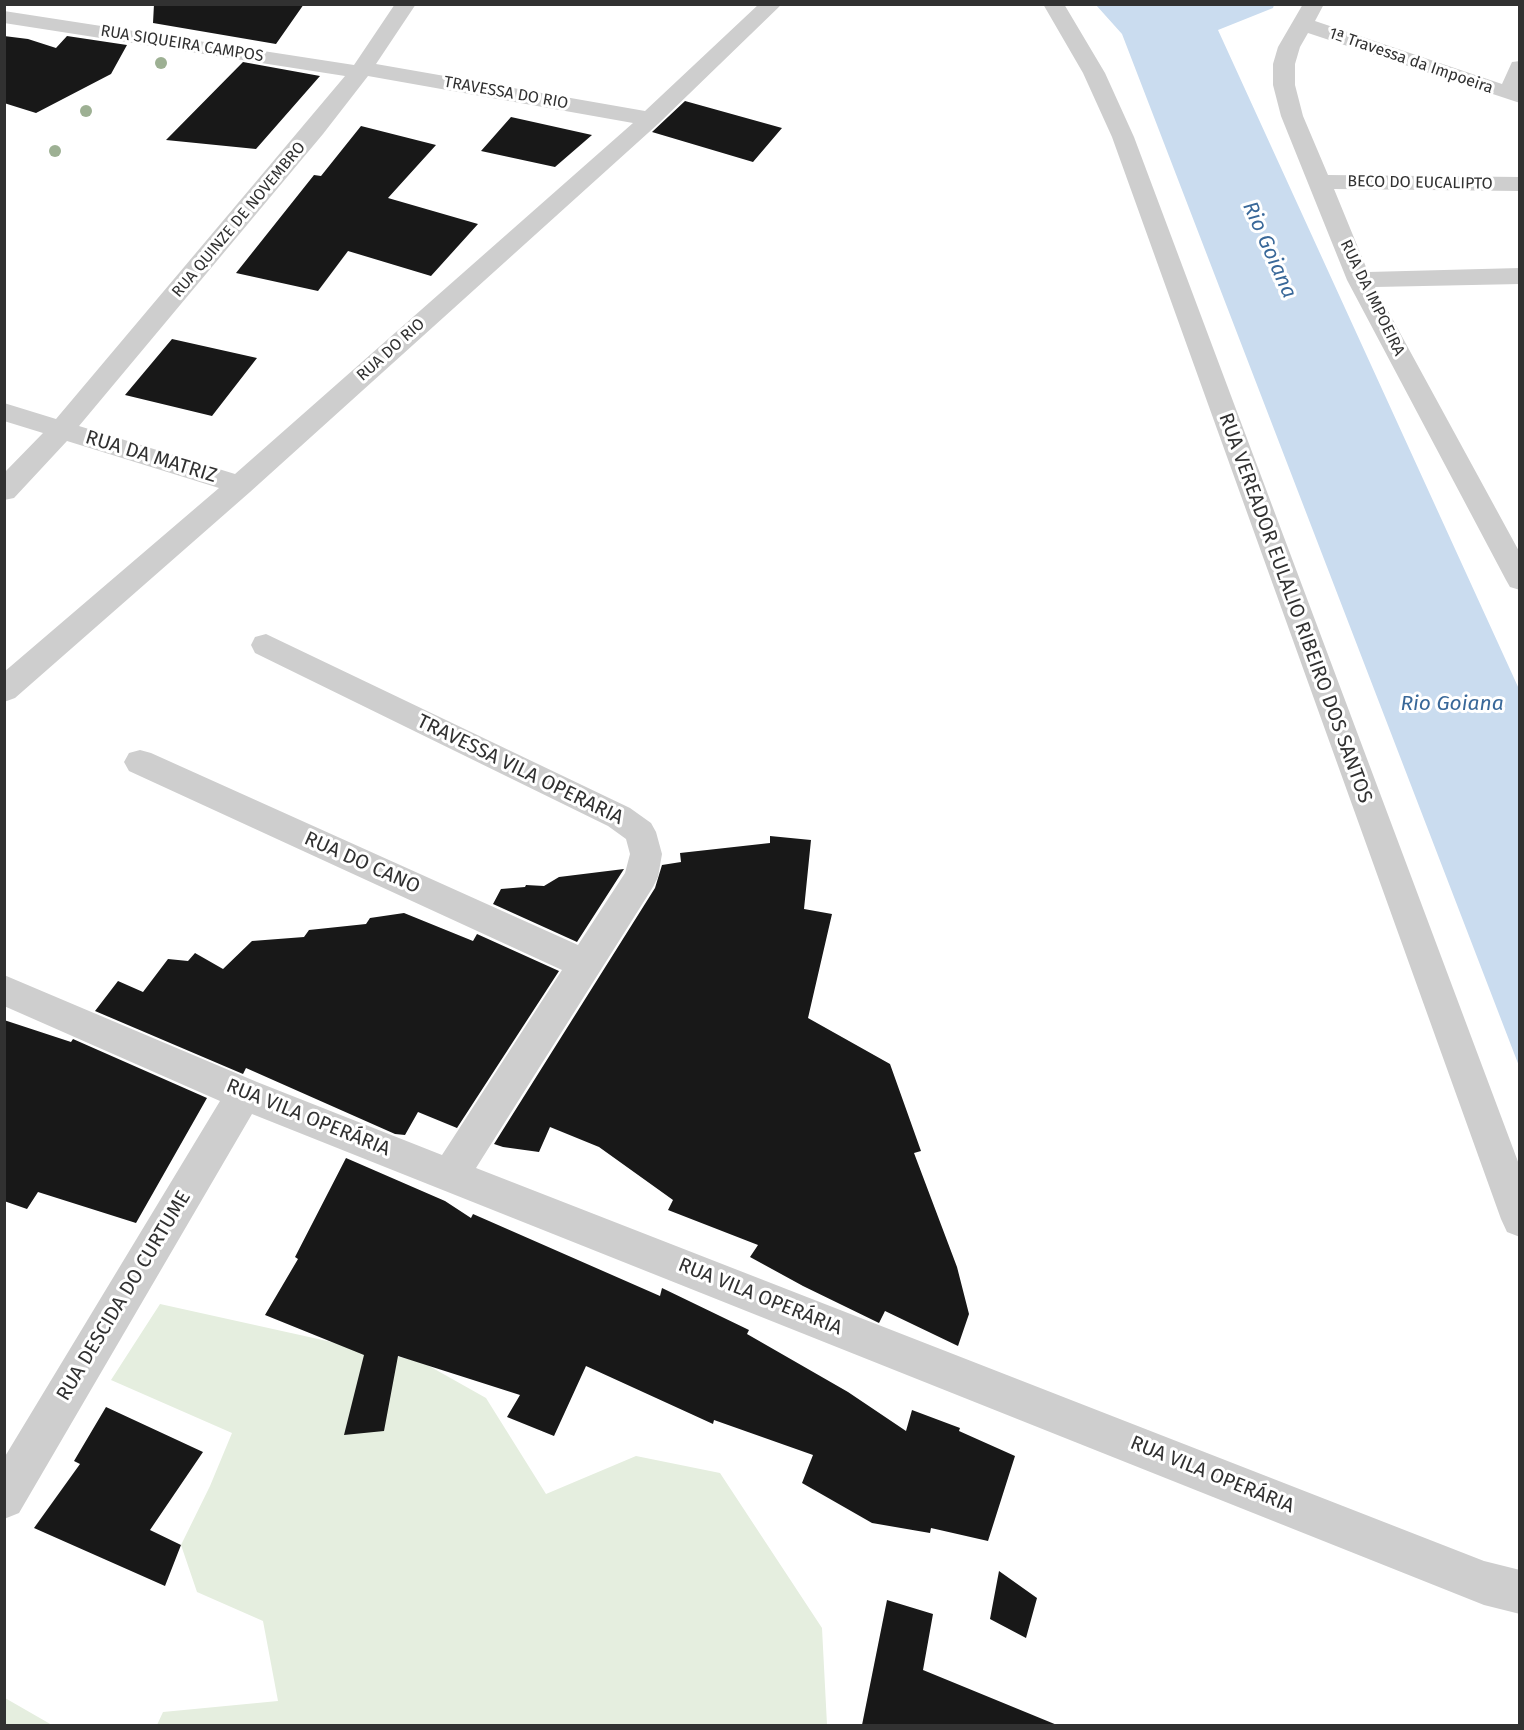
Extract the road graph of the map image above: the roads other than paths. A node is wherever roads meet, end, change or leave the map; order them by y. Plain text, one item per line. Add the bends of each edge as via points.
1 (406, 4) edge
2 (772, 4) edge
3 (1053, 4) edge
4 (1308, 14) edge
5 (4, 17) edge
6 (1520, 67) edge
7 (359, 73) junction
8 (1514, 96) edge
9 (644, 124) junction
10 (1320, 182) junction
11 (1520, 184) edge
12 (1520, 276) edge
13 (1359, 280) junction
14 (4, 412) edge
15 (62, 429) junction
16 (240, 484) junction
17 (4, 491) edge
18 (1520, 580) edge
19 (266, 645) dead end
20 (4, 690) edge
21 (140, 762) dead end
22 (584, 964) junction
23 (4, 990) edge
24 (244, 1094) junction
25 (451, 1174) junction
26 (1520, 1220) edge
27 (4, 1498) edge
28 (1520, 1592) edge

1 - 7 street, RUA QUINZE DE NOVEMBRO
2 - 9 street, RUA DO RIO
3 - 26 street, RUA VEREADOR EULALIO RIBEIRO DOS SANTOS via 1094,73 1123,137
4 - 8 street, 1ª Travessa da Impoeira
4 - 10 street, RUA DA IMPOEIRA via 1289,47 1284,85 1292,116
5 - 7 street, RUA SIQUEIRA CAMPOS
6 - 8 street
7 - 9 street, TRAVESSA DO RIO
7 - 15 street, RUA QUINZE DE NOVEMBRO
9 - 16 street, RUA DO RIO
10 - 11 street, BECO DO EUCALIPTO
10 - 13 street, RUA DA IMPOEIRA
12 - 13 street
13 - 18 street, RUA DA IMPOEIRA
14 - 15 street, RUA DA MATRIZ
15 - 16 street, RUA DA MATRIZ
15 - 17 street, RUA QUINZE DE NOVEMBRO
16 - 20 street, RUA DO RIO
19 - 22 street, TRAVESSA VILA OPERARIA via 619,817 640,832 646,854 641,877
21 - 22 street, RUA DO CANO
22 - 25 street, TRAVESSA VILA OPERARIA
23 - 24 street, RUA VILA OPERÁRIA
24 - 25 street, RUA VILA OPERÁRIA
24 - 27 street, RUA DESCIDA DO CURTUME
25 - 28 street, RUA VILA OPERÁRIA via 1484,1583

